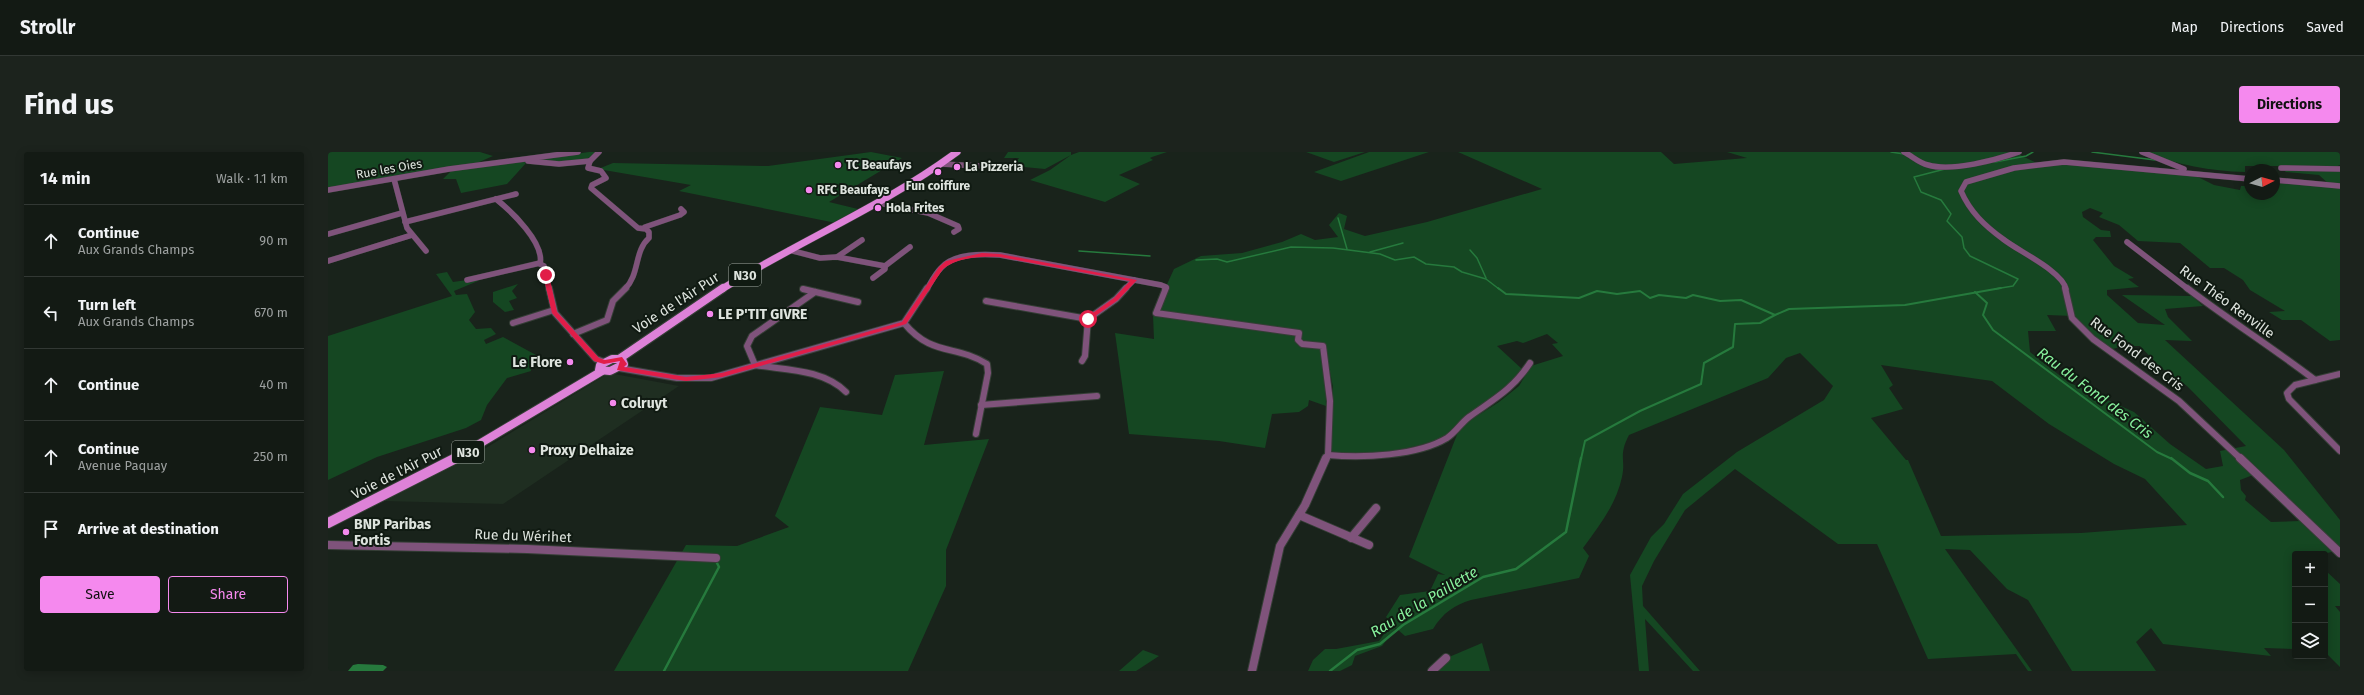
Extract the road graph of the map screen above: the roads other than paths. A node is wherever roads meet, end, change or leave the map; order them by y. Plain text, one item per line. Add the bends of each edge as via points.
1 (578, 152) edge
2 (600, 152) edge
3 (957, 152) edge
4 (1904, 152) edge
5 (2019, 152) edge
6 (2142, 152) edge
7 (525, 159) junction
8 (590, 161) junction
9 (941, 164) junction
10 (1019, 168) dead end
11 (2340, 169) edge
12 (2204, 174) junction
13 (2244, 178) edge
14 (394, 179) junction
15 (2280, 180) edge
16 (2298, 181) junction
17 (2340, 186) edge
18 (328, 190) edge
19 (516, 194) dead end
20 (496, 199) junction
21 (879, 203) junction
22 (681, 209) dead end
23 (402, 213) junction
24 (405, 222) junction
25 (645, 227) junction
26 (954, 232) dead end
27 (328, 234) edge
28 (412, 235) junction
29 (862, 240) dead end
30 (2127, 242) dead end
31 (910, 247) dead end
32 (789, 250) junction
33 (426, 251) dead end
34 (837, 257) junction
35 (328, 261) edge
36 (540, 263) junction
37 (885, 266) junction
38 (873, 278) dead end
39 (467, 280) dead end
40 (1134, 280) junction
41 (803, 289) dead end
42 (815, 292) junction
43 (986, 301) dead end
44 (858, 302) dead end
45 (554, 310) junction
46 (1088, 319) junction
47 (513, 322) dead end
48 (904, 323) junction
49 (573, 334) junction
50 (619, 359) junction
51 (1082, 361) dead end
52 (1530, 363) dead end
53 (755, 365) junction
54 (603, 367) junction
55 (619, 368) junction
56 (2340, 374) edge
57 (2315, 380) junction
58 (846, 392) dead end
59 (1097, 396) dead end
60 (981, 405) junction
61 (976, 434) dead end
62 (2339, 449) edge
63 (1328, 455) junction
64 (1376, 508) dead end
65 (1299, 515) junction
66 (328, 523) edge
67 (1351, 538) junction
68 (328, 545) edge
69 (1370, 545) dead end
70 (2340, 553) edge
71 (716, 558) dead end
72 (1446, 658) dead end
73 (1252, 671) edge
74 (1432, 671) edge

1 - 7 street, Rue les Oies
2 - 8 street
3 - 9 main road, Voie de l'Air Pur / N30
4 - 5 street via 1928,165 1941,166 1985,161
6 - 12 street via 2176,167
7 - 8 street, Rue les Oies via 530,162 559,164
7 - 14 street, Rue les Oies
8 - 25 street via 588,168 601,171 606,178 591,188 638,228
9 - 10 street
9 - 21 main road, Voie de l'Air Pur / N30
11 - 16 street via 2281,168
12 - 13 street, Rue Fond des Cris
12 - 70 street, Rue Fond des Cris via 2064,162 2042,163 1982,176 1966,182 1962,191 1967,204 1979,220 2052,272 2065,286 2072,318 2093,339 2179,401
14 - 18 street, Rue les Oies
14 - 23 street
15 - 16 street
16 - 17 street
19 - 20 street
20 - 24 street
20 - 36 street via 529,233 537,246
21 - 26 street via 934,216 958,226 959,229
21 - 32 main road, Voie de l'Air Pur / N30
22 - 25 street via 684,212 680,215
23 - 24 street
23 - 27 street
24 - 28 street
25 - 49 street via 649,232 649,238 642,244 633,281 613,301 607,320
28 - 33 street
28 - 35 street
29 - 34 street
30 - 57 street, Rue Théo Renville via 2232,323 2277,351
31 - 37 street
32 - 34 street via 820,258
32 - 50 main road, Voie de l'Air Pur / N30 via 675,319
34 - 37 street
36 - 39 street
36 - 45 street via 544,266
37 - 38 street via 885,269
40 - 46 street via 1116,299
40 - 48 street via 1000,255 957,259 941,268
40 - 63 street via 1166,287 1156,313 1299,334 1298,340 1302,344 1323,346 1330,401
41 - 42 street
42 - 44 street
42 - 53 street via 752,336 747,346
43 - 46 street
45 - 47 street
45 - 49 street
46 - 51 street via 1085,356
48 - 53 street
48 - 60 street via 925,343 978,357 987,364 988,373
49 - 54 street
50 - 54 main road
50 - 55 main road via 625,362
52 - 63 street via 1509,392 1471,415 1446,439 1366,457
53 - 55 street via 698,379
53 - 58 street via 826,377
54 - 55 main road
54 - 66 main road, Voie de l'Air Pur / N30 via 469,452
56 - 57 street
57 - 62 street via 2290,388 2288,396
59 - 60 street
60 - 61 street
63 - 65 street
64 - 67 street
65 - 67 street
65 - 73 street via 1284,538 1277,557
67 - 69 street
68 - 71 street, Rue du Wérihet via 527,549
72 - 74 street

